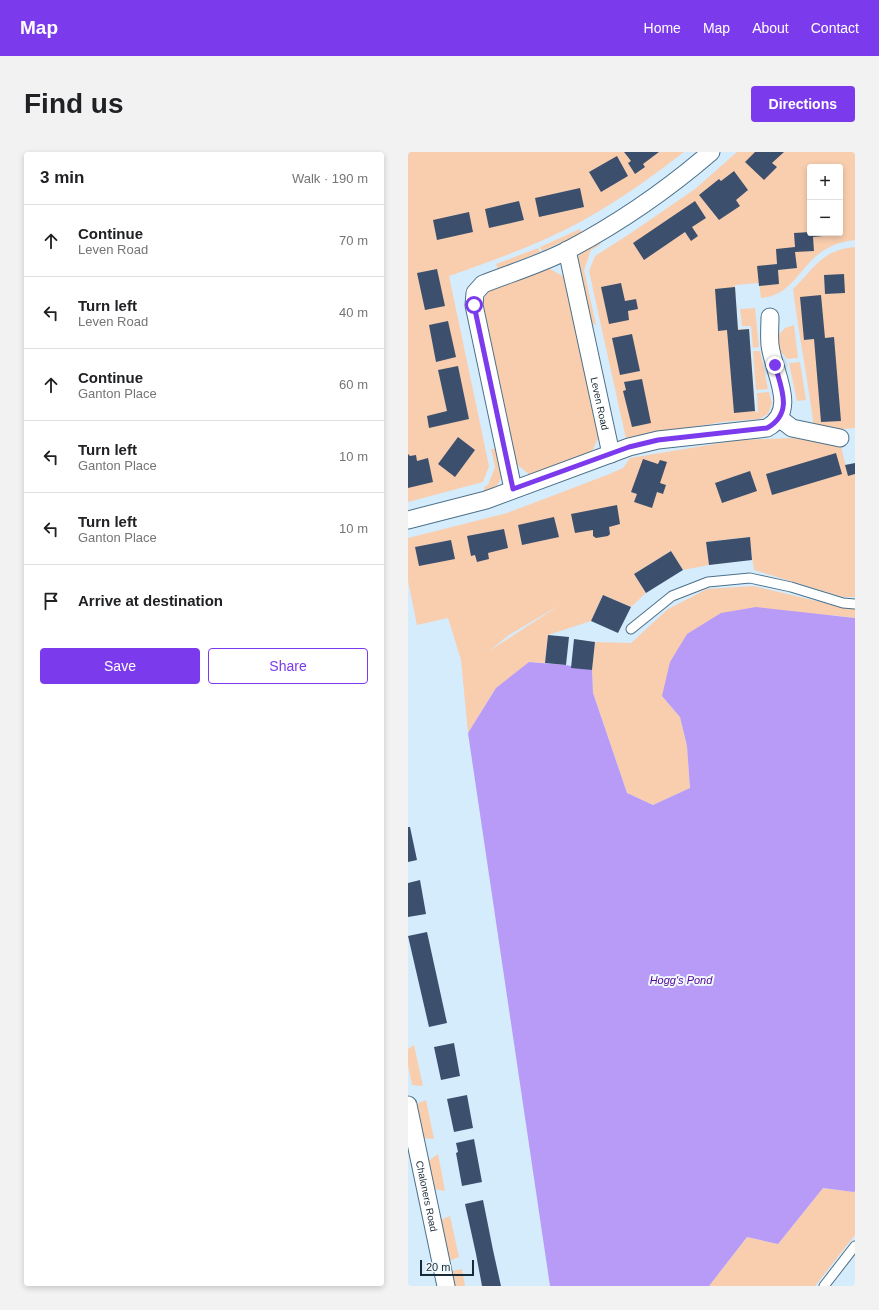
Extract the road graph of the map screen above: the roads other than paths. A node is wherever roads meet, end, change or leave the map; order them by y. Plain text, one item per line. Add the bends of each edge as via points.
1 (711, 152) edge
2 (567, 250) junction
3 (770, 317) dead end
4 (779, 418) junction
5 (840, 438) dead end
6 (611, 454) junction
7 (513, 489) junction
8 (408, 520) edge
9 (855, 604) edge
10 (630, 629) dead end
11 (408, 1106) edge
12 (855, 1246) edge
13 (446, 1286) edge
14 (824, 1286) edge

1 - 2 street via 682,178 644,205
2 - 6 street, Leven Road
2 - 7 street via 483,284 475,293 474,305
3 - 4 street via 770,345 784,402
4 - 5 street via 792,428
4 - 6 street via 774,424 760,430 658,440
6 - 7 street
7 - 8 street via 486,500
9 - 10 lane via 750,578 708,582 672,596
11 - 13 street, Chaloners Road
12 - 14 lane

